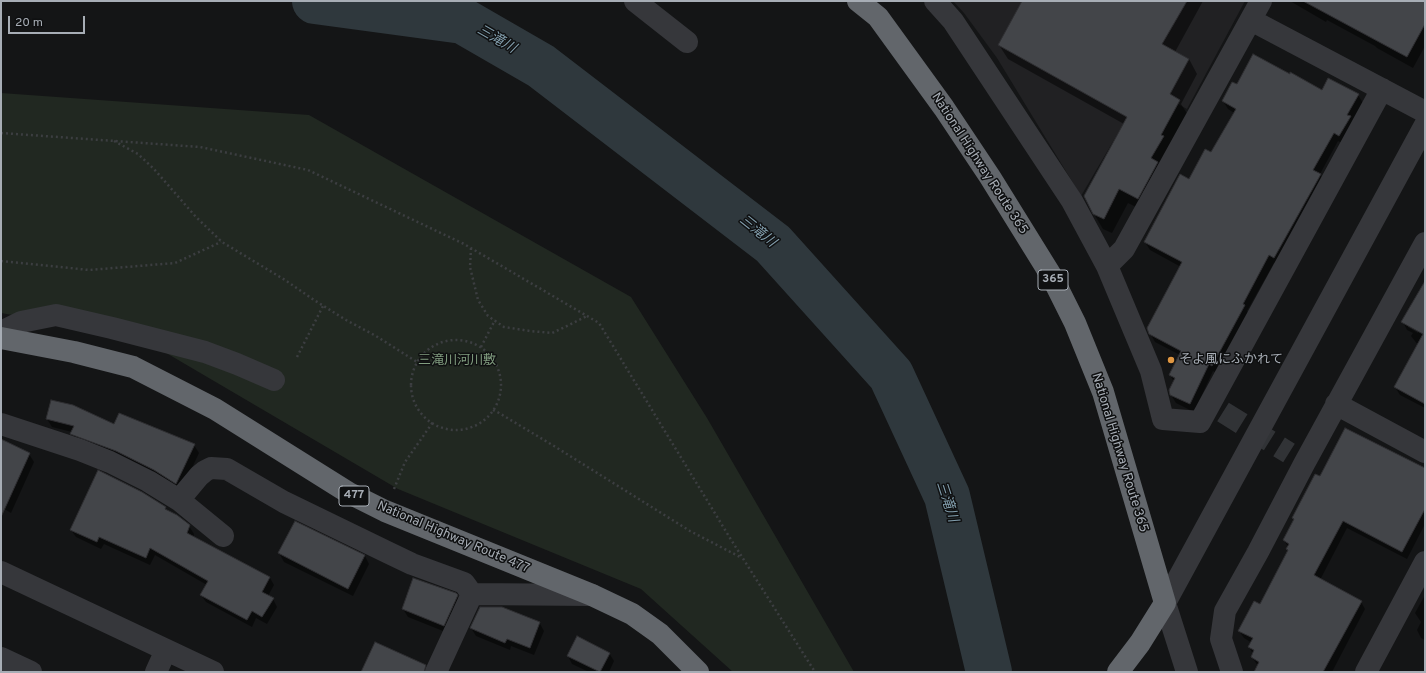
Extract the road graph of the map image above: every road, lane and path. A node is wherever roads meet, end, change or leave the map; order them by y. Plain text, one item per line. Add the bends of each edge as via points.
1 (635, 1) edge
2 (858, 1) edge
3 (935, 1) edge
4 (1261, 1) edge
5 (1251, 20) junction
6 (688, 42) dead end
7 (1382, 89) junction
8 (1425, 112) edge
9 (1425, 125) edge
10 (1, 133) edge
11 (111, 140) junction
12 (222, 242) junction
13 (1425, 243) edge
14 (471, 248) junction
15 (1, 261) edge
16 (1107, 266) junction
17 (323, 306) junction
18 (587, 316) junction
19 (494, 320) junction
20 (1, 332) edge
21 (1, 338) edge
22 (481, 347) junction
23 (297, 357) dead end
24 (417, 362) junction
25 (274, 380) dead end
26 (1336, 404) junction
27 (493, 410) junction
28 (433, 422) junction
29 (1, 424) edge
30 (1425, 452) edge
31 (179, 500) junction
32 (385, 511) junction
33 (223, 536) dead end
34 (743, 558) junction
35 (1425, 562) edge
36 (1, 572) edge
37 (472, 594) junction
38 (592, 596) junction
39 (1165, 603) junction
40 (166, 650) junction
41 (1, 658) edge
42 (31, 672) edge
43 (156, 672) edge
44 (214, 672) edge
45 (436, 672) edge
46 (698, 672) edge
47 (815, 672) edge
48 (1118, 672) edge
49 (1187, 672) edge
50 (1232, 672) edge
51 (1366, 672) edge

1 - 6 street
2 - 39 highway, National Highway Route 365 / 365 via 878,17 944,108 1052,277 1103,392
3 - 16 street via 953,21 1072,201
4 - 5 street
5 - 7 street
5 - 16 street via 1124,249
7 - 8 street
7 - 16 street via 1217,408 1200,422 1163,419 1151,371
9 - 39 street
10 - 11 path
11 - 12 path via 138,154
11 - 14 path via 200,147 308,170
12 - 15 path via 175,263 89,270
12 - 17 path
13 - 26 street
14 - 18 path
14 - 19 path via 470,267 478,300 488,316
17 - 23 path
17 - 24 path
18 - 19 path via 552,333 504,327
18 - 34 path via 600,323
19 - 22 path
20 - 25 street via 21,322 56,315 205,352
21 - 32 highway, National Highway Route 477 / 477 via 74,352 133,368 215,409 348,493
22 - 24 path via 468,341 439,343 426,351
22 - 27 path via 492,356 499,369 502,383 500,398
24 - 28 path via 412,377 412,393 417,407
26 - 30 street
26 - 50 street via 1296,458 1258,552 1225,611 1221,639
27 - 28 path via 484,421 470,428 455,430 440,427
27 - 34 path via 690,531
28 - 32 path via 405,462
29 - 31 street via 110,462
31 - 33 street
31 - 37 street via 205,470 227,469 284,502 389,553 464,584
32 - 38 highway, National Highway Route 477 / 477
34 - 47 path
35 - 51 street
36 - 40 street
37 - 38 street
37 - 45 street
38 - 46 highway, National Highway Route 477 / 477 via 632,614 660,634
39 - 48 highway
39 - 49 street
40 - 43 street
40 - 44 street
41 - 42 street

